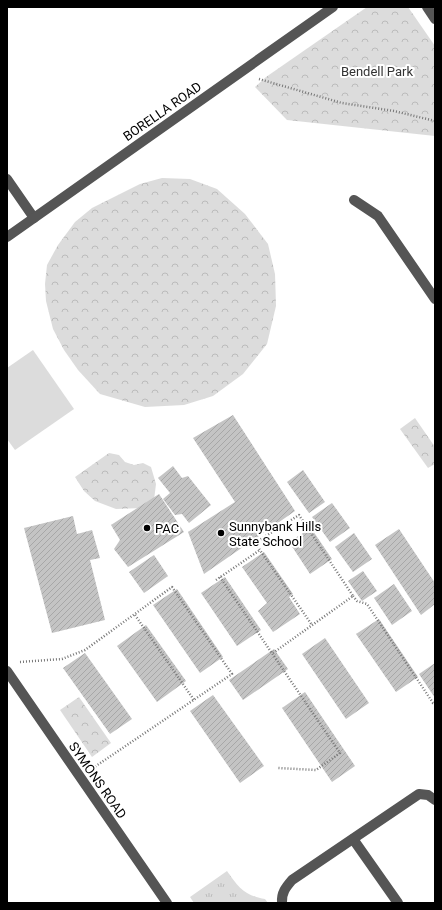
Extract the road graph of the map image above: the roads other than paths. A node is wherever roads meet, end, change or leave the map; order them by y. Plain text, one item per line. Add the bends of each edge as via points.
1 (333, 7) edge
2 (427, 7) edge
3 (435, 18) edge
4 (7, 179) edge
5 (354, 200) dead end
6 (34, 218) junction
7 (7, 237) edge
8 (435, 298) edge
9 (7, 671) edge
10 (435, 800) edge
11 (353, 839) junction
12 (167, 903) edge
13 (282, 903) edge
14 (398, 903) edge

1 - 6 street, BORELLA ROAD
2 - 3 street
4 - 6 street
5 - 8 street via 378,216
6 - 7 street, BORELLA ROAD
9 - 12 street, SYMONS ROAD
10 - 11 street via 428,795 419,794
11 - 13 street via 292,880 284,889
11 - 14 street

